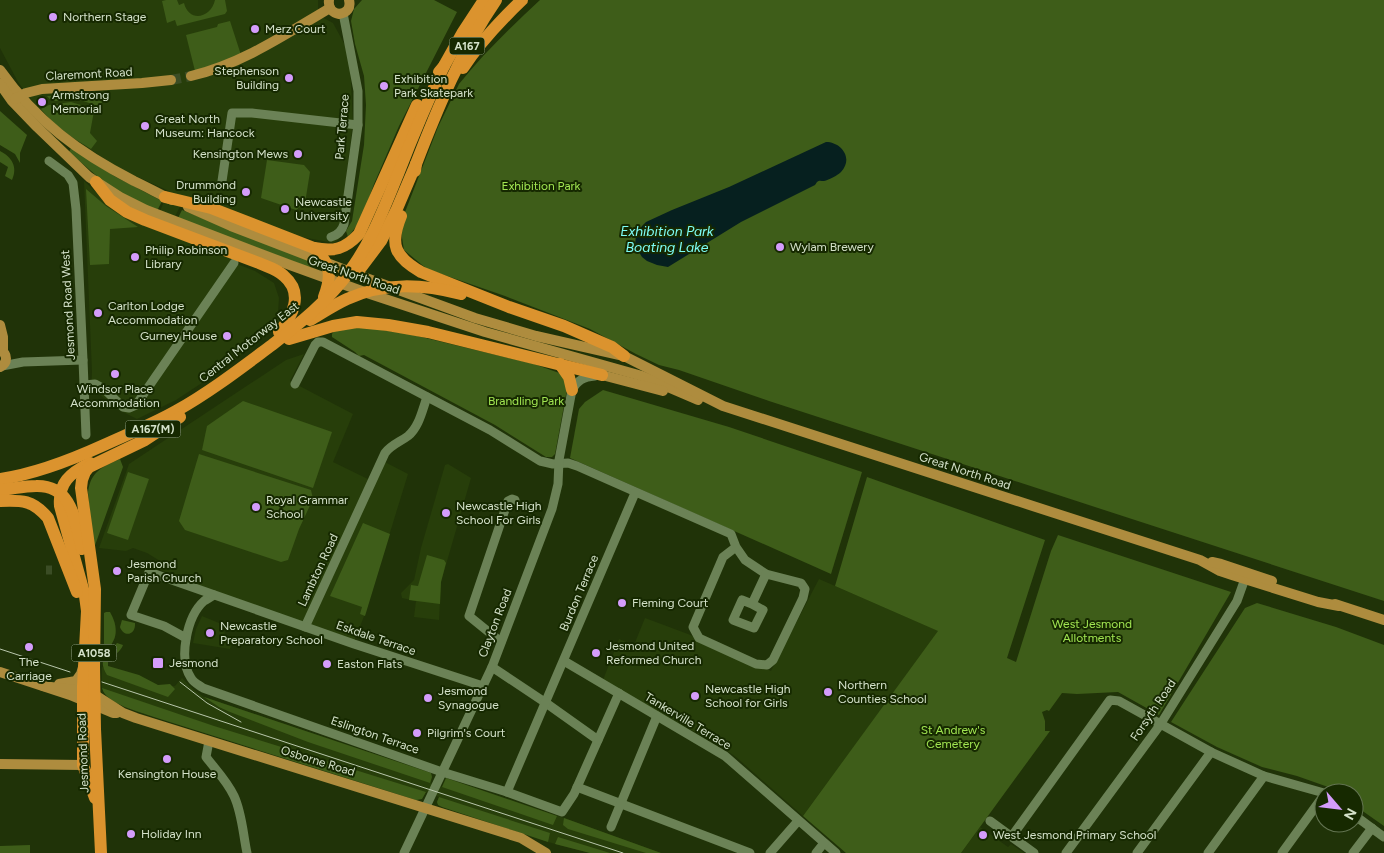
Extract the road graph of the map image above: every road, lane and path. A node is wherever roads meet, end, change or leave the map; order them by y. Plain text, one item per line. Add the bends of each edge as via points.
1 (350, 0) edge
2 (476, 0) edge
3 (484, 0) edge
4 (496, 0) edge
5 (522, 0) edge
6 (330, 4) edge
7 (343, 13) junction
8 (463, 32) junction
9 (0, 70) edge
10 (191, 76) tunnel mouth
11 (171, 80) tunnel mouth
12 (0, 84) edge
13 (434, 91) junction
14 (0, 93) edge
15 (16, 98) junction
16 (424, 113) junction
17 (358, 125) junction
18 (37, 127) junction
19 (49, 161) dead end
20 (416, 164) junction
21 (222, 181) dead end
22 (96, 182) junction
23 (165, 197) junction
24 (330, 237) dead end
25 (318, 252) junction
26 (365, 256) junction
27 (234, 263) dead end
28 (492, 301) junction
29 (308, 323) junction
30 (473, 323) junction
31 (0, 325) edge
32 (487, 327) junction
33 (286, 337) junction
34 (265, 350) junction
35 (3, 352) edge
36 (624, 356) junction
37 (83, 360) junction
38 (23, 362) junction
39 (560, 364) junction
40 (1, 367) edge
41 (602, 375) junction
42 (295, 384) dead end
43 (84, 385) junction
44 (572, 390) junction
45 (427, 397) junction
46 (198, 404) junction
47 (707, 404) junction
48 (723, 406) junction
49 (175, 412) junction
50 (86, 435) dead end
51 (559, 464) junction
52 (0, 481) edge
53 (0, 490) edge
54 (635, 493) junction
55 (515, 500) dead end
56 (0, 501) edge
57 (736, 547) junction
58 (766, 574) junction
59 (1246, 576) junction
60 (214, 595) junction
61 (752, 604) dead end
62 (95, 611) junction
63 (1384, 620) edge
64 (306, 627) junction
65 (86, 629) junction
66 (186, 638) junction
67 (501, 642) junction
68 (564, 660) junction
69 (84, 664) junction
70 (492, 667) junction
71 (0, 672) edge
72 (43, 686) junction
73 (483, 686) junction
74 (619, 693) junction
75 (89, 698) junction
76 (546, 703) junction
77 (118, 713) junction
78 (657, 716) junction
79 (1160, 724) junction
80 (95, 728) junction
81 (598, 740) junction
82 (210, 741) junction
83 (1211, 752) junction
84 (0, 764) edge
85 (83, 765) junction
86 (442, 772) junction
87 (1264, 776) junction
88 (577, 787) junction
89 (1314, 791) edge
90 (507, 792) junction
91 (621, 804) junction
92 (426, 808) junction
93 (1314, 808) edge
94 (99, 810) junction
95 (798, 821) junction
96 (990, 821) dead end
97 (1364, 822) edge
98 (611, 827) dead end
99 (1372, 828) junction
100 (1012, 836) junction
101 (1384, 837) edge
102 (824, 843) junction
103 (101, 853) edge
104 (247, 853) edge
105 (404, 853) edge
106 (546, 853) edge
107 (750, 853) edge
108 (770, 853) edge
109 (816, 853) edge
110 (836, 853) edge
111 (1034, 853) edge
112 (1066, 853) edge
113 (1137, 853) edge
114 (1208, 853) edge
115 (1282, 853) edge
116 (1353, 853) edge

1 - 7 main road via 350,6
2 - 8 highway
3 - 8 highway, A167
4 - 13 highway, A167
5 - 13 highway via 493,28 455,81
6 - 7 main road via 336,13
6 - 10 main road via 244,58
7 - 17 street, Park Terrace via 358,90
8 - 13 highway, A167
9 - 15 main road
11 - 15 main road, Claremont Road via 42,89
12 - 15 main road
13 - 16 highway, A167
13 - 16 highway
14 - 18 main road via 9,107
15 - 18 main road, Great North Road
15 - 23 main road, Great North Road via 74,146
16 - 20 highway, A167
16 - 25 highway via 359,234 340,248
16 - 26 highway, Central Motorway East / A167(M)
17 - 21 street via 232,113
17 - 24 street, Park Terrace via 344,224 339,233
18 - 22 main road, Great North Road
19 - 37 street, Jesmond Road West via 68,175 73,183
20 - 26 highway, Central Motorway East / A167(M) via 381,241
20 - 28 highway via 412,188 396,228 396,247 401,258 421,272
22 - 30 main road, Great North Road via 146,210 332,281
22 - 34 highway, A167(M) via 110,200 127,212 277,270 285,276 293,287 295,304 289,321
23 - 25 highway via 211,208
23 - 30 main road, Great North Road
25 - 29 highway, A167(M) via 326,260 329,275 317,311
26 - 29 highway, Central Motorway East / A167(M) via 348,283
26 - 33 highway, Central Motorway East / A167(M)
27 - 43 street via 136,405 123,407 104,389 95,384
28 - 33 highway, A167(M) via 424,287 383,287 347,299
28 - 36 highway via 584,334
29 - 33 highway, Central Motorway East / A167(M)
30 - 32 main road, Great North Road
31 - 35 main road
32 - 36 main road, Great North Road
32 - 47 main road, Great North Road via 642,376
33 - 34 highway, Central Motorway East / A167(M)
33 - 39 highway, A167(M) via 357,322 388,325
33 - 46 highway, Central Motorway East / A167(M) via 248,370
34 - 49 highway, Central Motorway East / A167(M)
35 - 38 street
35 - 40 main road via 6,359
36 - 48 main road, Great North Road
37 - 38 street
37 - 43 street, Jesmond Road West
38 - 40 street
39 - 41 highway, A167(M)
39 - 44 highway via 569,377
41 - 44 street via 585,377
41 - 47 main road
42 - 45 street via 315,344 323,342
43 - 50 street, Jesmond Road West
44 - 51 street, Clayton Road
45 - 51 street via 540,461
45 - 64 street, Lambton Road via 416,427 385,452
46 - 52 highway, Central Motorway East / A167(M) via 123,445 28,479
46 - 62 highway, A167(M) via 145,440 100,461 85,472 81,488
47 - 48 main road, Great North Road
48 - 59 main road, Great North Road via 1200,560 1221,564
49 - 52 highway, Central Motorway East / A167(M) via 58,464
49 - 65 highway, A167(M) via 141,438 79,468 61,490 60,506 85,596
51 - 54 street via 576,466
51 - 67 street, Clayton Road via 554,501
53 - 62 highway via 46,486 65,498 72,510
54 - 57 street via 731,534
54 - 68 street, Burdon Terrace
55 - 67 street via 508,501 469,616
56 - 65 highway via 26,501 48,518 80,601
57 - 58 street via 745,560
57 - 58 street via 723,557 693,627 699,638 756,664 767,665 773,660 804,598 805,589 801,583
58 - 61 street
59 - 63 main road, Great North Road via 1319,596
59 - 79 street, Forsyth Road via 1237,601
60 - 64 street, Eskdale Terrace
60 - 66 street via 197,610
60 - 66 street, Eskdale Terrace via 149,572 131,615 164,626
62 - 75 highway, A1058
64 - 73 street, Eskdale Terrace
65 - 69 highway, A1058
66 - 86 street, Eslington Terrace via 188,672 203,688
67 - 70 street, Clayton Road
68 - 74 street, Tankerville Terrace
68 - 76 street, Burdon Terrace
69 - 72 main road via 76,681
69 - 75 highway, A1058
70 - 73 street, Clayton Road
70 - 76 street
71 - 72 main road
72 - 75 main road, Osborne Road
73 - 86 street, Clayton Road
74 - 78 street, Tankerville Terrace
74 - 81 street
75 - 77 main road, Osborne Road
75 - 80 highway, Jesmond Road / A1058
75 - 85 highway, Jesmond Road / A1058
76 - 81 street
76 - 90 street, Burdon Terrace
77 - 80 main road via 105,718
77 - 82 main road, Osborne Road
78 - 91 street
78 - 95 street, Tankerville Terrace via 725,756
79 - 83 street
79 - 100 street via 1119,701 1110,700
79 - 112 street, Forsyth Road
80 - 85 highway, A1058 via 92,762
80 - 94 highway, Jesmond Road / A1058
81 - 88 street
82 - 92 main road, Osborne Road
82 - 104 street via 206,758 234,796
83 - 87 street
83 - 113 street
84 - 85 main road
85 - 94 highway, Jesmond Road / A1058
86 - 90 street, Eslington Terrace
86 - 92 street, Clayton Road
87 - 89 street
87 - 114 street
88 - 90 street, Eslington Terrace via 562,812
88 - 91 street
91 - 98 street
91 - 107 street
92 - 105 street, Clayton Road
92 - 106 main road, Osborne Road via 521,838
93 - 115 street
94 - 103 highway, Jesmond Road / A1058
95 - 102 street, Tankerville Terrace
95 - 108 street
96 - 100 street
97 - 99 street
99 - 101 street
99 - 116 street
100 - 111 street
102 - 109 street
102 - 110 street, Tankerville Terrace

